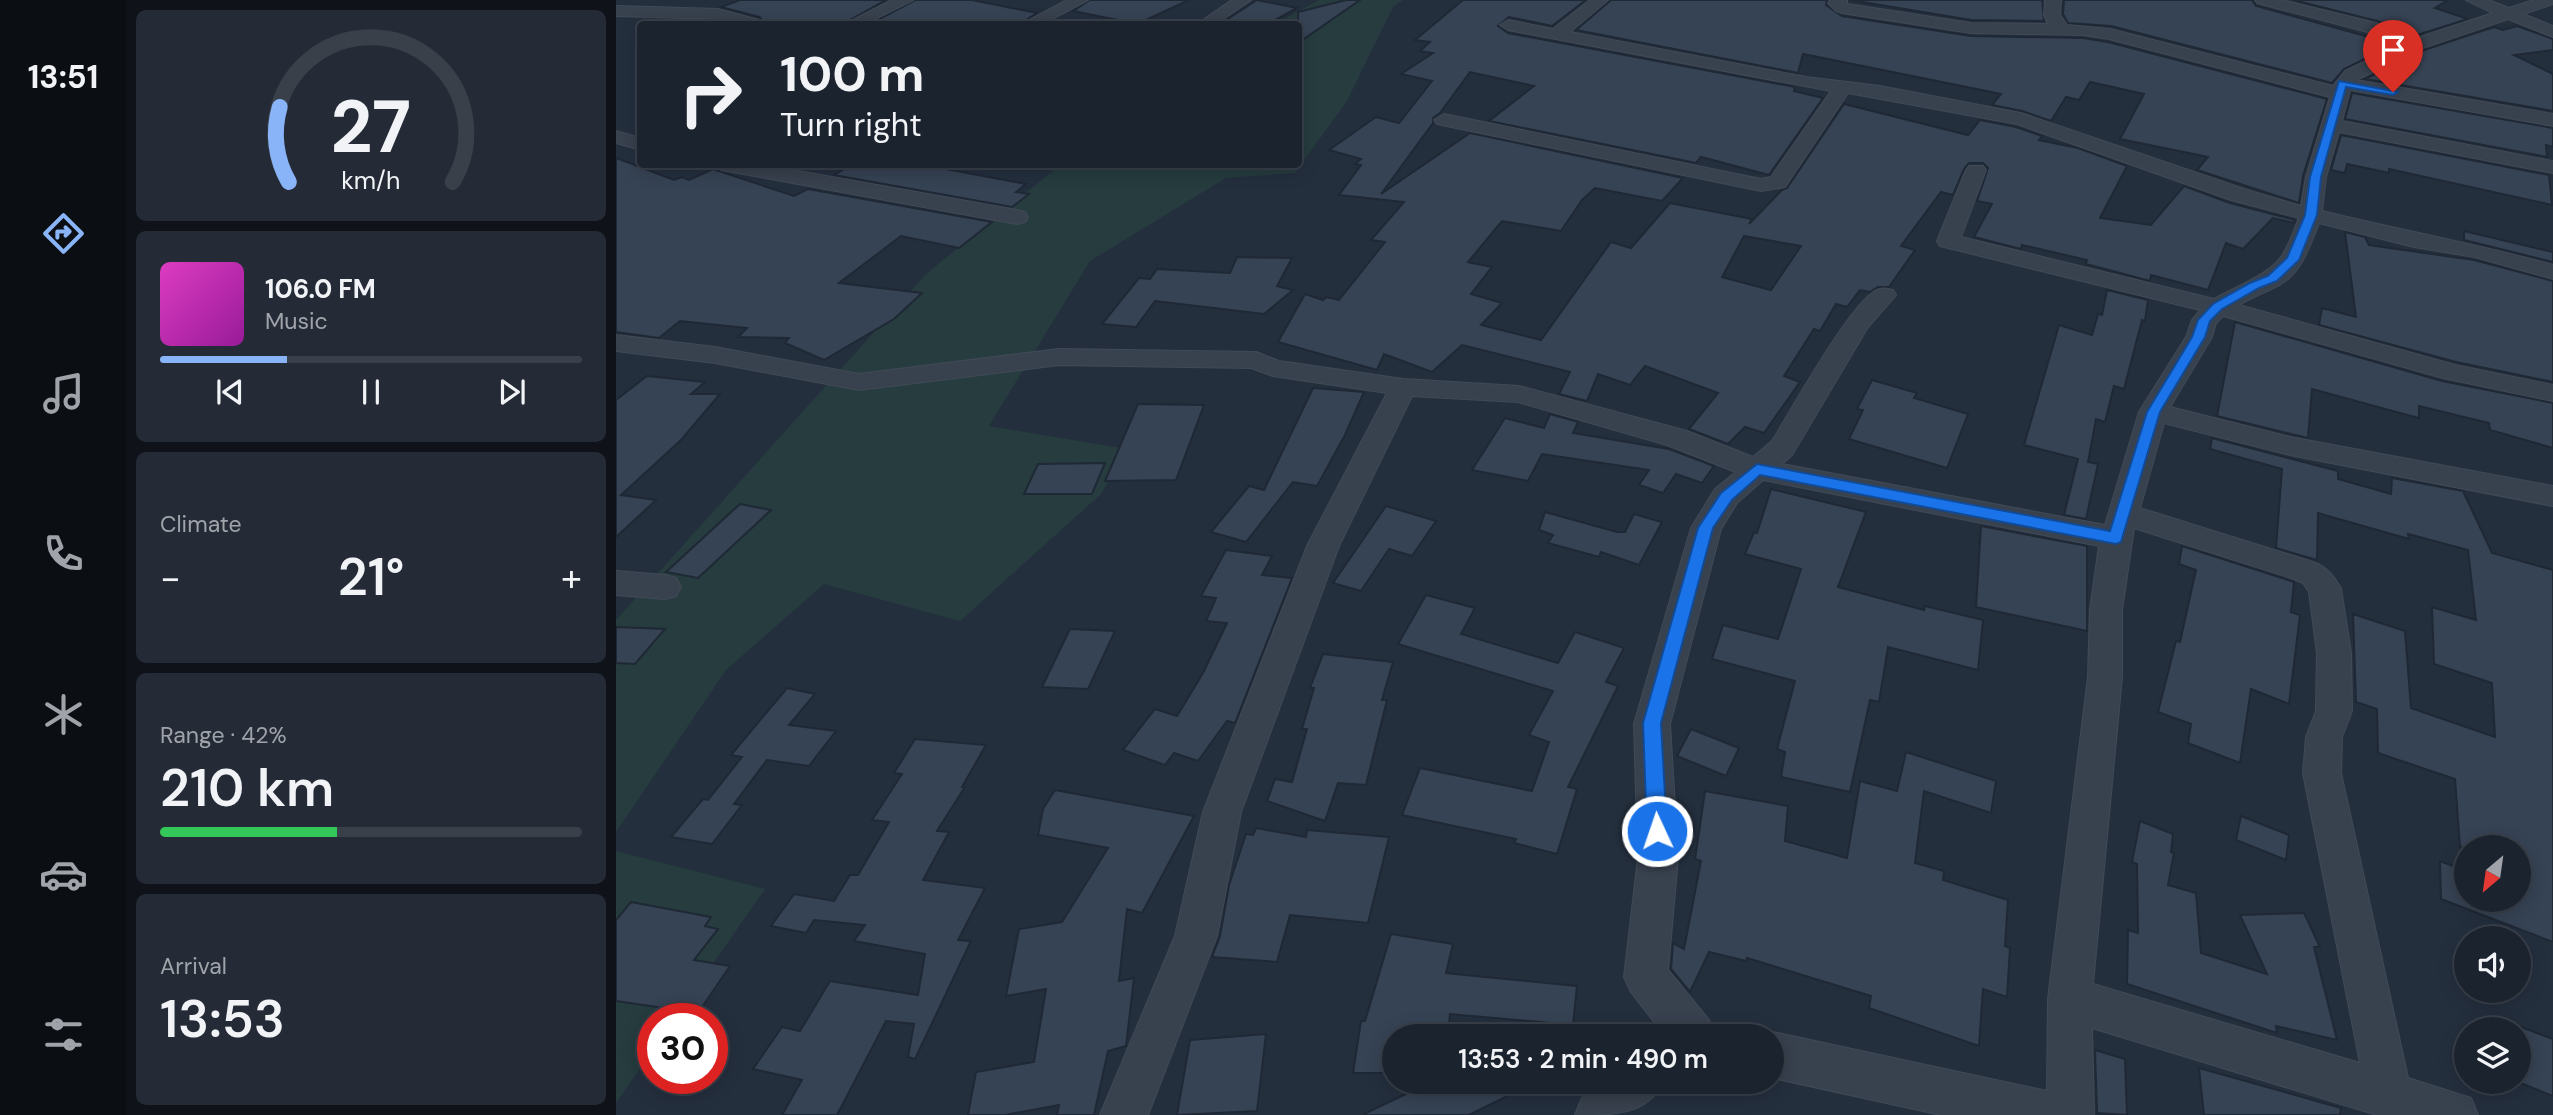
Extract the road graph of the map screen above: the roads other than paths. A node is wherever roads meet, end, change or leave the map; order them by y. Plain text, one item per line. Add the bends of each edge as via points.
1 (905, 0) edge
2 (1080, 0) edge
3 (1242, 0) edge
4 (1600, 0) edge
5 (1839, 0) edge
6 (2053, 0) edge
7 (2263, 0) edge
8 (2474, 0) edge
9 (2550, 0) edge
10 (616, 11) edge
11 (2511, 14) junction
12 (742, 21) edge
13 (860, 21) edge
14 (1036, 21) edge
15 (1210, 21) edge
16 (1508, 25) dead end
17 (2066, 31) junction
18 (2553, 32) edge
19 (1557, 34) junction
20 (2417, 44) junction
21 (1842, 88) junction
22 (2341, 89) junction
23 (1444, 120) dead end
24 (2553, 120) edge
25 (2332, 125) junction
26 (616, 137) edge
27 (637, 143) edge
28 (2553, 167) edge
29 (743, 168) edge
30 (1976, 170) dead end
31 (2311, 215) junction
32 (1017, 217) dead end
33 (2553, 272) edge
34 (1884, 295) dead end
35 (2218, 307) junction
36 (616, 343) edge
37 (1402, 387) junction
38 (2553, 393) edge
39 (2154, 412) junction
40 (1757, 469) junction
41 (2553, 496) edge
42 (2119, 526) junction
43 (616, 583) edge
44 (665, 587) dead end
45 (2070, 999) junction
46 (1684, 1024) edge
47 (1784, 1057) edge
48 (1625, 1094) edge
49 (2389, 1095) junction
50 (1124, 1115) edge
51 (1598, 1115) edge
52 (2048, 1115) edge
53 (2070, 1115) edge
54 (2454, 1115) edge

1 - 13 street
2 - 14 street
3 - 15 street
4 - 19 street
5 - 17 street via 1836,3 1842,8 1970,28
6 - 17 street via 2052,20
7 - 20 street
8 - 11 street
9 - 11 street
10 - 12 street via 718,14
11 - 18 street
11 - 20 street
16 - 19 street
17 - 22 street via 2132,38
19 - 21 street
20 - 22 street via 2351,75
21 - 23 street via 1778,183 1761,185
21 - 31 street via 2021,119 2239,195
22 - 24 street
22 - 25 street
25 - 28 street
25 - 31 street via 2316,177
26 - 27 street
29 - 32 street
30 - 35 street via 1948,241
31 - 33 street
31 - 35 street via 2293,260 2285,268
34 - 40 street via 1858,323 1782,449
35 - 38 street via 2452,372
35 - 39 street via 2204,320 2199,337
36 - 37 street via 715,355 859,382 1059,357 1256,360 1273,368
37 - 40 street via 1519,394 1677,438
37 - 50 street via 1323,546 1222,813 1196,936
39 - 41 street via 2303,449
39 - 42 street
40 - 42 street
40 - 46 street via 1726,496 1706,528 1652,723 1658,858 1646,976
42 - 45 street via 2106,610 2105,677
42 - 49 street via 2302,569 2325,589 2334,653 2334,711 2324,737 2322,773
43 - 44 street
45 - 49 street
45 - 53 street
47 - 52 street
48 - 51 street
49 - 54 street

